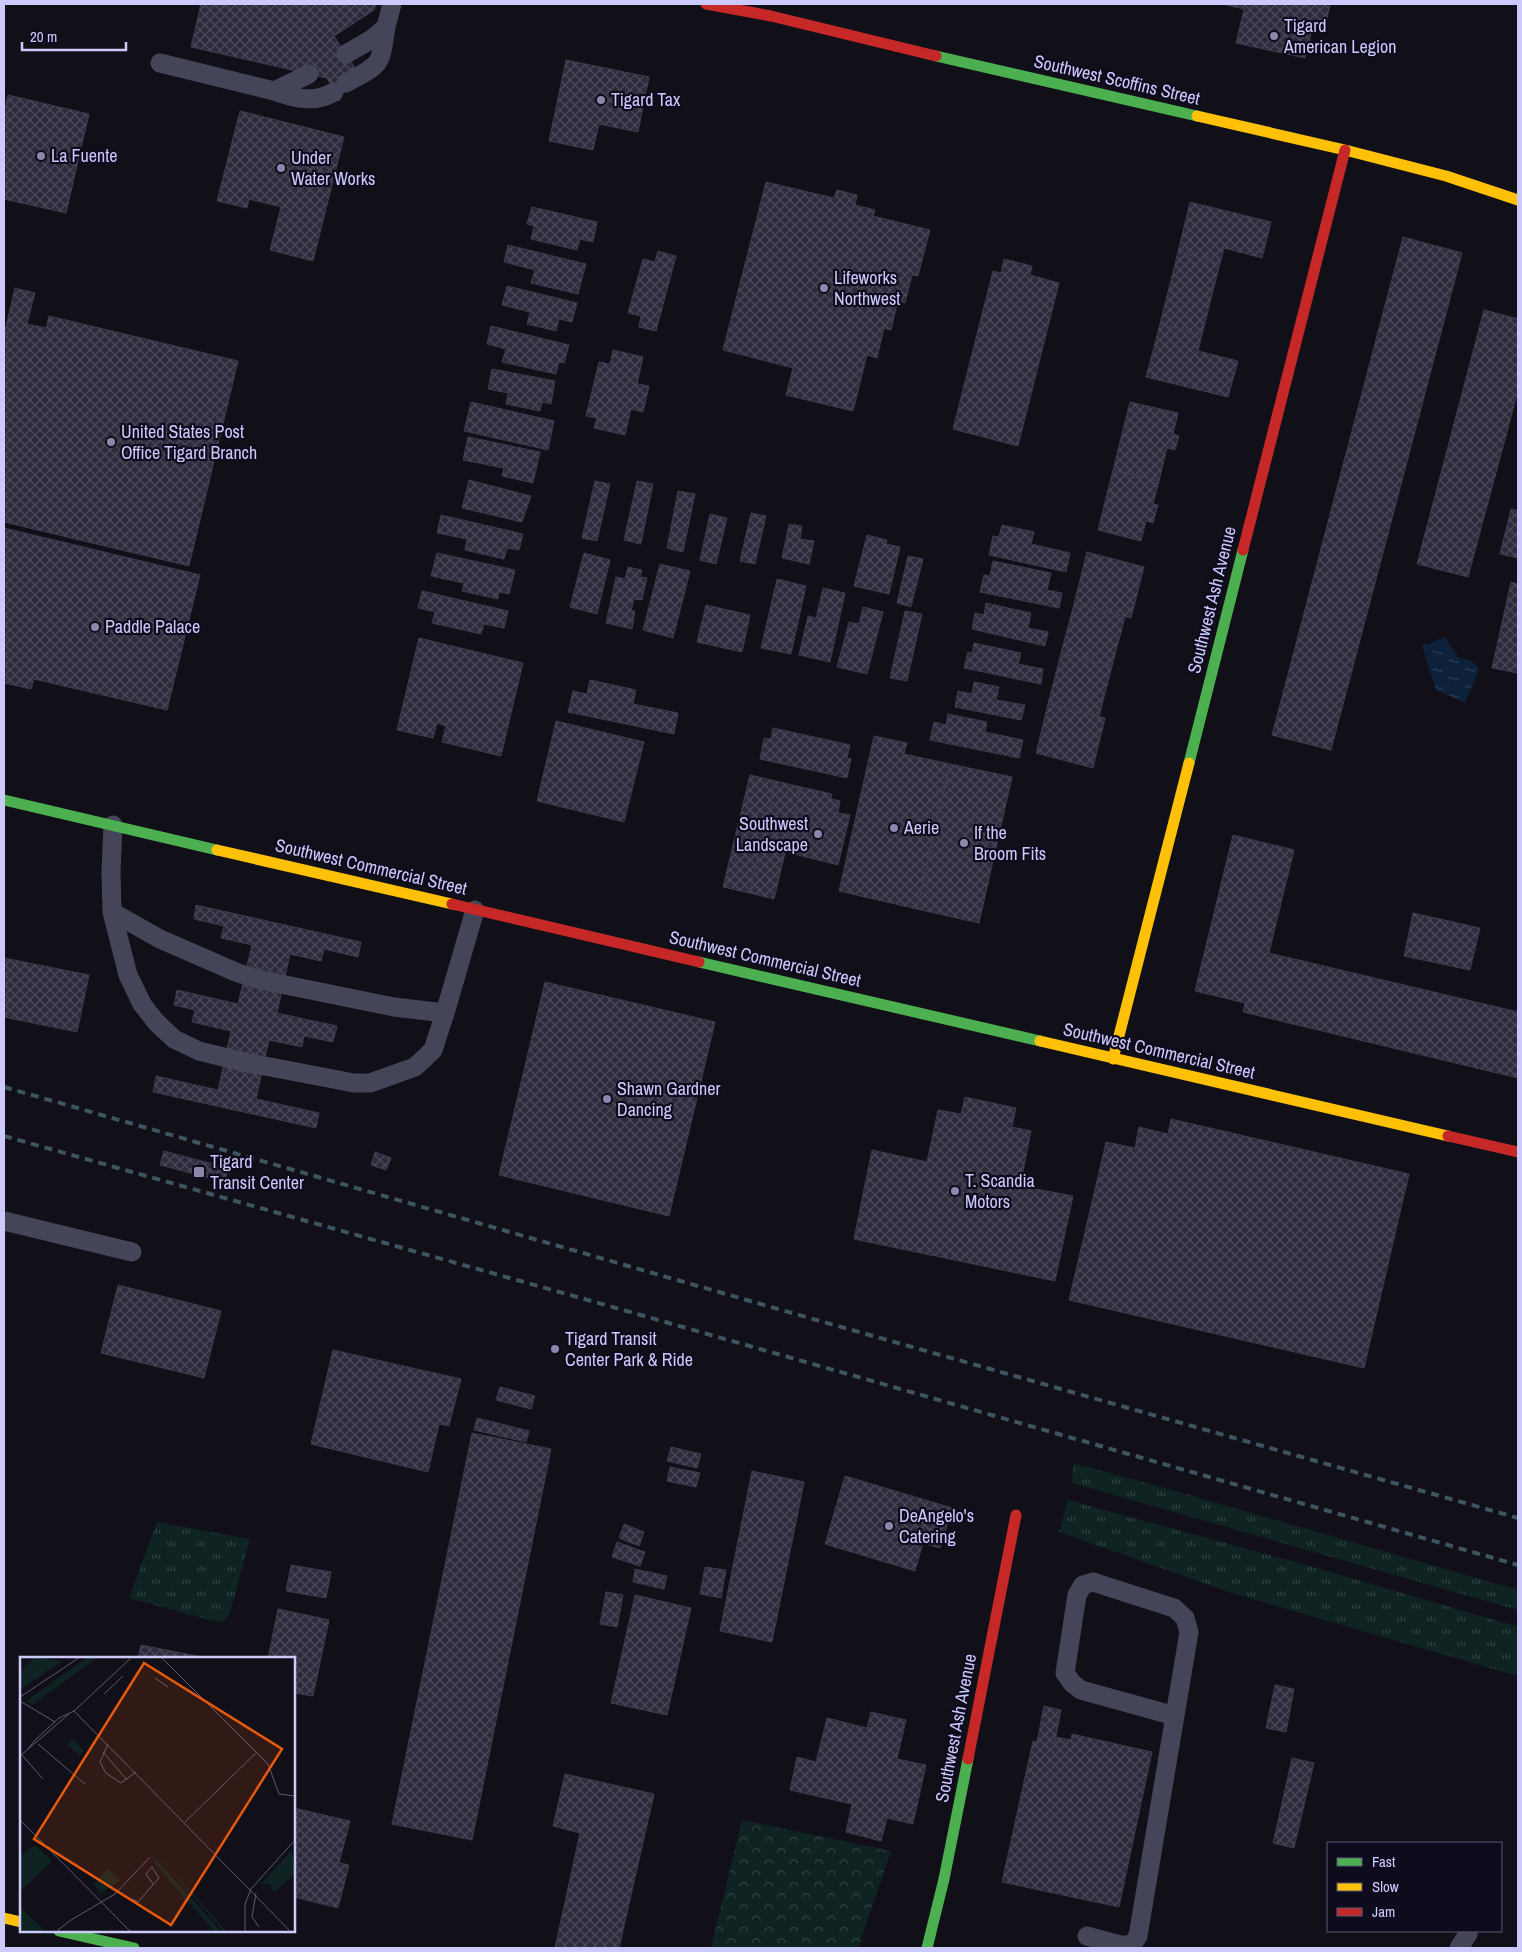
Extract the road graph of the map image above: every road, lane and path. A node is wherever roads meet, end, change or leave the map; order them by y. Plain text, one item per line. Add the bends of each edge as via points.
1 (392, 4) edge
2 (706, 4) edge
3 (386, 27) junction
4 (346, 54) dead end
5 (160, 64) dead end
6 (308, 74) dead end
7 (274, 91) junction
8 (1345, 150) junction
9 (1518, 200) edge
10 (4, 800) edge
11 (113, 825) junction
12 (474, 910) junction
13 (112, 912) junction
14 (445, 1014) junction
15 (1113, 1059) junction
16 (1518, 1152) edge
17 (4, 1221) edge
18 (132, 1252) dead end
19 (1016, 1515) dead end
20 (1175, 1716) junction
21 (4, 1918) edge
22 (20, 1922) edge
23 (63, 1932) edge
24 (1087, 1936) dead end
25 (134, 1948) edge
26 (927, 1948) edge

1 - 3 lane
2 - 8 street, Southwest Scoffins Street via 771,16
3 - 4 lane
3 - 7 lane via 382,56 376,66 326,96 299,99
5 - 7 lane
6 - 7 lane
8 - 9 street, Southwest Scoffins Street via 1446,176
8 - 15 street, Southwest Ash Avenue
10 - 11 street, Southwest Commercial Street
11 - 12 street, Southwest Commercial Street
11 - 13 lane
12 - 14 lane
12 - 15 street, Southwest Commercial Street
13 - 14 lane via 160,939 238,973 394,1007
13 - 14 lane via 128,974 142,1004 174,1039 198,1051 354,1084 370,1083 415,1067 433,1050
15 - 16 street, Southwest Commercial Street
17 - 18 lane
19 - 26 street, Southwest Ash Avenue via 944,1879
20 - 20 lane via 1189,1632 1185,1618 1174,1608 1093,1582 1083,1585 1077,1595 1065,1673 1072,1683 1081,1690
20 - 24 lane via 1138,1936 1132,1945 1120,1946
21 - 22 street
23 - 25 street

